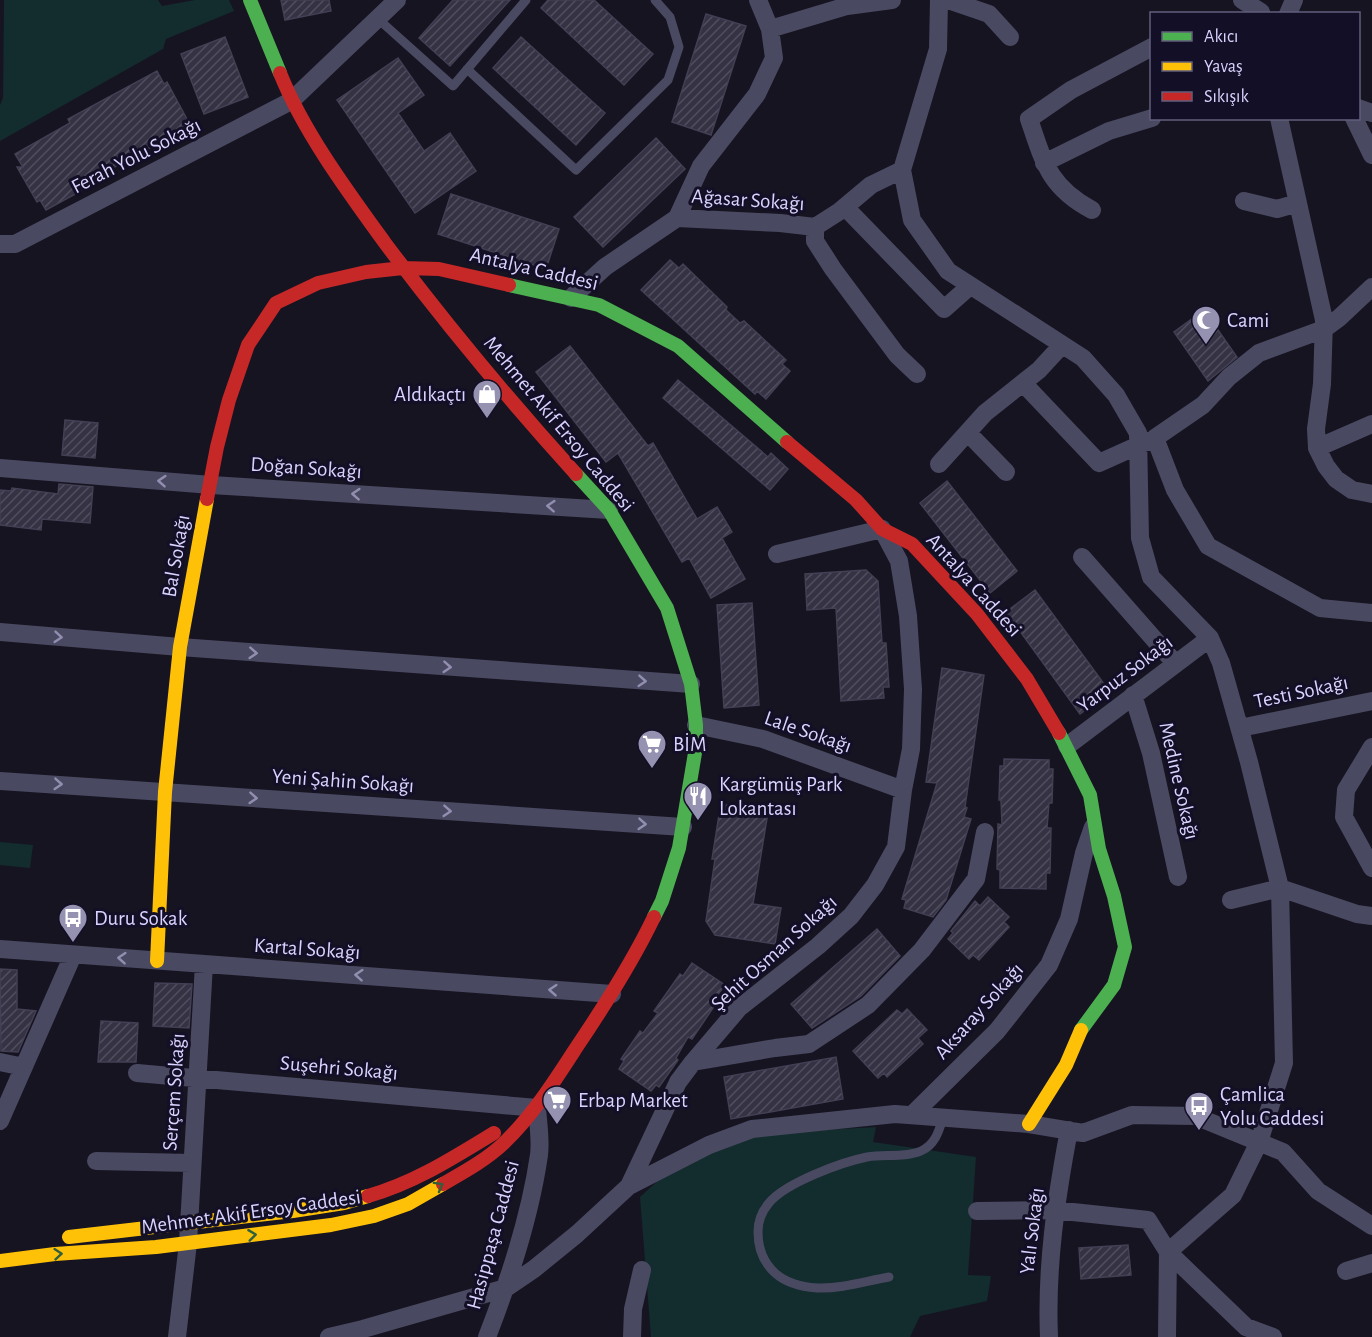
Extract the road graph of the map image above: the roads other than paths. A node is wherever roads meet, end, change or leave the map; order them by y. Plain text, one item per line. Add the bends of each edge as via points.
1 (250, 0) edge
2 (397, 0) edge
3 (526, 0) edge
4 (655, 0) edge
5 (758, 0) edge
6 (892, 0) edge
7 (939, 0) edge
8 (948, 0) edge
9 (1242, 0) edge
10 (1259, 12) edge
11 (378, 18) junction
12 (770, 29) junction
13 (1010, 37) dead end
14 (1150, 48) edge
15 (467, 69) junction
16 (291, 101) junction
17 (1150, 119) edge
18 (1279, 120) edge
19 (1355, 120) edge
20 (1372, 155) edge
21 (1044, 163) junction
22 (903, 170) junction
23 (1244, 201) dead end
24 (1298, 203) junction
25 (845, 207) junction
26 (1092, 210) dead end
27 (677, 218) junction
28 (815, 227) junction
29 (0, 244) edge
30 (403, 268) junction
31 (970, 286) junction
32 (1372, 287) edge
33 (571, 298) junction
34 (1324, 329) junction
35 (1062, 345) junction
36 (917, 375) dead end
37 (1023, 382) junction
38 (1372, 424) edge
39 (968, 433) junction
40 (1155, 438) junction
41 (1138, 445) junction
42 (1317, 448) junction
43 (939, 464) dead end
44 (0, 468) edge
45 (1006, 472) dead end
46 (210, 485) junction
47 (1372, 494) edge
48 (609, 510) junction
49 (882, 529) junction
50 (777, 554) dead end
51 (1082, 557) dead end
52 (1372, 613) edge
53 (0, 632) edge
54 (1210, 638) junction
55 (180, 647) junction
56 (1176, 663) junction
57 (691, 684) junction
58 (1133, 695) junction
59 (1372, 701) edge
60 (696, 725) junction
61 (1240, 728) junction
62 (1067, 746) junction
63 (1372, 747) edge
64 (0, 780) edge
65 (903, 790) junction
66 (165, 792) junction
67 (1094, 823) junction
68 (684, 827) junction
69 (986, 832) dead end
70 (1372, 868) edge
71 (1178, 877) dead end
72 (1280, 888) junction
73 (1231, 900) dead end
74 (1372, 916) edge
75 (0, 950) edge
76 (73, 955) junction
77 (157, 961) junction
78 (204, 964) junction
79 (612, 994) junction
80 (0, 1062) edge
81 (693, 1062) junction
82 (24, 1067) junction
83 (137, 1073) dead end
84 (197, 1078) junction
85 (537, 1108) junction
86 (912, 1115) junction
87 (943, 1118) junction
88 (0, 1121) edge
89 (1029, 1124) junction
90 (518, 1128) junction
91 (1069, 1130) junction
92 (1259, 1142) junction
93 (96, 1161) dead end
94 (192, 1163) junction
95 (629, 1186) junction
96 (1054, 1210) junction
97 (977, 1211) dead end
98 (188, 1223) junction
99 (1372, 1226) edge
100 (56, 1239) dead end
101 (188, 1243) junction
102 (1168, 1252) junction
103 (0, 1261) edge
104 (1372, 1263) edge
105 (642, 1270) dead end
106 (1346, 1271) dead end
107 (889, 1277) dead end
108 (506, 1288) junction
109 (177, 1337) edge
110 (329, 1337) edge
111 (487, 1337) edge
112 (632, 1337) edge
113 (1048, 1337) edge
114 (1167, 1337) edge
115 (1273, 1337) edge

1 - 16 main road, Mehmet Akif Ersoy Caddesi
2 - 11 street, Ferah Yolu Sokağı
3 - 15 lane
4 - 15 lane via 670,17 679,48 668,80 576,170
5 - 12 street, Ağasar Sokağı
6 - 12 street via 847,6
7 - 22 street via 938,49
8 - 13 street via 989,14
9 - 10 street
11 - 15 lane via 453,86
11 - 16 street, Ferah Yolu Sokağı
12 - 27 street, Ağasar Sokağı via 774,58 757,94 701,166
14 - 21 street via 1071,90 1029,119
16 - 29 street, Ferah Yolu Sokağı via 15,244
16 - 30 main road, Mehmet Akif Ersoy Caddesi via 355,202
17 - 21 street via 1109,131
18 - 24 street
19 - 20 street
21 - 26 street via 1060,188
22 - 25 street, Ağasar Sokağı via 871,185
22 - 31 street via 912,220 948,271
23 - 24 street via 1277,209
24 - 34 street
25 - 28 street, Ağasar Sokağı
25 - 31 street via 945,309
27 - 28 street, Ağasar Sokağı
27 - 33 street via 605,267
28 - 36 street via 815,241 833,270 897,355
30 - 33 main road, Antalya Caddesi via 439,269
30 - 46 main road, Bal Sokağı via 318,283 276,303 248,345 229,400
30 - 48 main road, Mehmet Akif Ersoy Caddesi via 527,420
31 - 35 street
32 - 34 street
33 - 49 main road, Antalya Caddesi via 599,305 678,346 856,500
34 - 40 street via 1259,354 1229,377 1203,405
34 - 42 street
35 - 37 street
35 - 41 street via 1083,358 1116,395 1138,433
37 - 39 street via 985,413
37 - 41 street via 1099,463
38 - 42 street
39 - 43 street
39 - 45 street
40 - 41 street
40 - 52 street via 1174,490 1208,546 1320,608
41 - 54 street via 1140,538 1150,577
42 - 47 street via 1336,479 1352,490
46 -> 44 street, Doğan Sokağı
48 -> 46 street, Doğan Sokağı
46 - 55 main road, Bal Sokağı
48 - 57 main road, Mehmet Akif Ersoy Caddesi via 667,608
49 - 50 street
49 - 62 main road, Antalya Caddesi via 912,544 976,614 1027,679
49 - 65 street, Şehit Osman Sokağı via 898,561 908,616 913,689 911,748
51 - 56 street
53 -> 55 street
54 - 56 street, Yarpuz Sokağı
54 - 61 street
55 -> 57 street
55 - 66 main road, Bal Sokağı
56 - 58 street, Yarpuz Sokağı
57 - 60 main road, Mehmet Akif Ersoy Caddesi
58 - 62 street, Yarpuz Sokağı
58 - 71 street, Medine Sokağı via 1151,753
59 - 61 street, Testi Sokağı
60 - 65 street, Lale Sokağı via 763,739
60 - 68 main road, Mehmet Akif Ersoy Caddesi
61 - 72 street
62 - 67 main road, Antalya Caddesi via 1090,795
63 - 70 street via 1346,790 1344,817
64 -> 66 street, Yeni Şahin Sokağı
65 - 81 street, Şehit Osman Sokağı via 896,847 875,885 851,916 740,1008
66 -> 68 street, Yeni Şahin Sokağı
66 - 77 main road, Bal Sokağı
67 - 86 street, Aksaray Sokağı via 1069,918 1049,965 997,1031
67 - 89 main road, Antalya Caddesi via 1125,947 1114,985 1082,1029 1066,1065
68 - 79 main road, Mehmet Akif Ersoy Caddesi via 662,902
69 - 81 street via 976,879 922,950 868,1005 809,1044
72 - 73 street
72 - 74 street
72 - 92 street via 1284,1063
75 - 76 street, Kartal Sokağı
77 -> 76 street, Kartal Sokağı
76 - 82 street
77 - 78 street, Kartal Sokağı
79 -> 78 street, Kartal Sokağı
78 - 84 street, Serçem Sokağı
79 - 85 main road, Mehmet Akif Ersoy Caddesi
80 - 82 street
81 - 95 street, Şehit Osman Sokağı via 678,1082
82 - 88 street
83 - 84 street, Suşehri Sokağı
84 - 85 street, Suşehri Sokağı
84 - 94 street, Serçem Sokağı
85 - 90 main road, Mehmet Akif Ersoy Caddesi
85 - 108 street, Hasippaşa Caddesi via 539,1152 526,1219
86 - 87 street
86 - 95 street via 752,1129 708,1145
87 - 89 street
87 - 107 lane via 927,1148 868,1157 815,1174 769,1202 762,1214 758,1242 762,1255 779,1277 791,1283 818,1288
89 - 91 street
90 - 98 main road, Mehmet Akif Ersoy Caddesi via 496,1132 430,1172 344,1203
101 -> 90 main road, Mehmet Akif Ersoy Caddesi via 374,1216 408,1204 475,1166
91 - 92 street via 1083,1133 1132,1115 1196,1116
91 - 96 street, Yalı Sokağı
92 - 99 street via 1283,1152 1318,1191
92 - 102 street via 1233,1195
93 - 94 street
94 - 98 street, Serçem Sokağı
95 - 108 street via 534,1269
96 - 97 street
96 - 102 street via 1148,1220
96 - 113 street, Yalı Sokağı
98 - 100 main road, Mehmet Akif Ersoy Caddesi
98 - 101 street, Serçem Sokağı
103 -> 101 main road, Mehmet Akif Ersoy Caddesi
101 - 109 street, Serçem Sokağı
102 - 114 street
102 - 115 street via 1246,1327
104 - 106 street
105 - 112 street via 633,1309
108 - 110 street
108 - 111 street, Hasippaşa Caddesi

